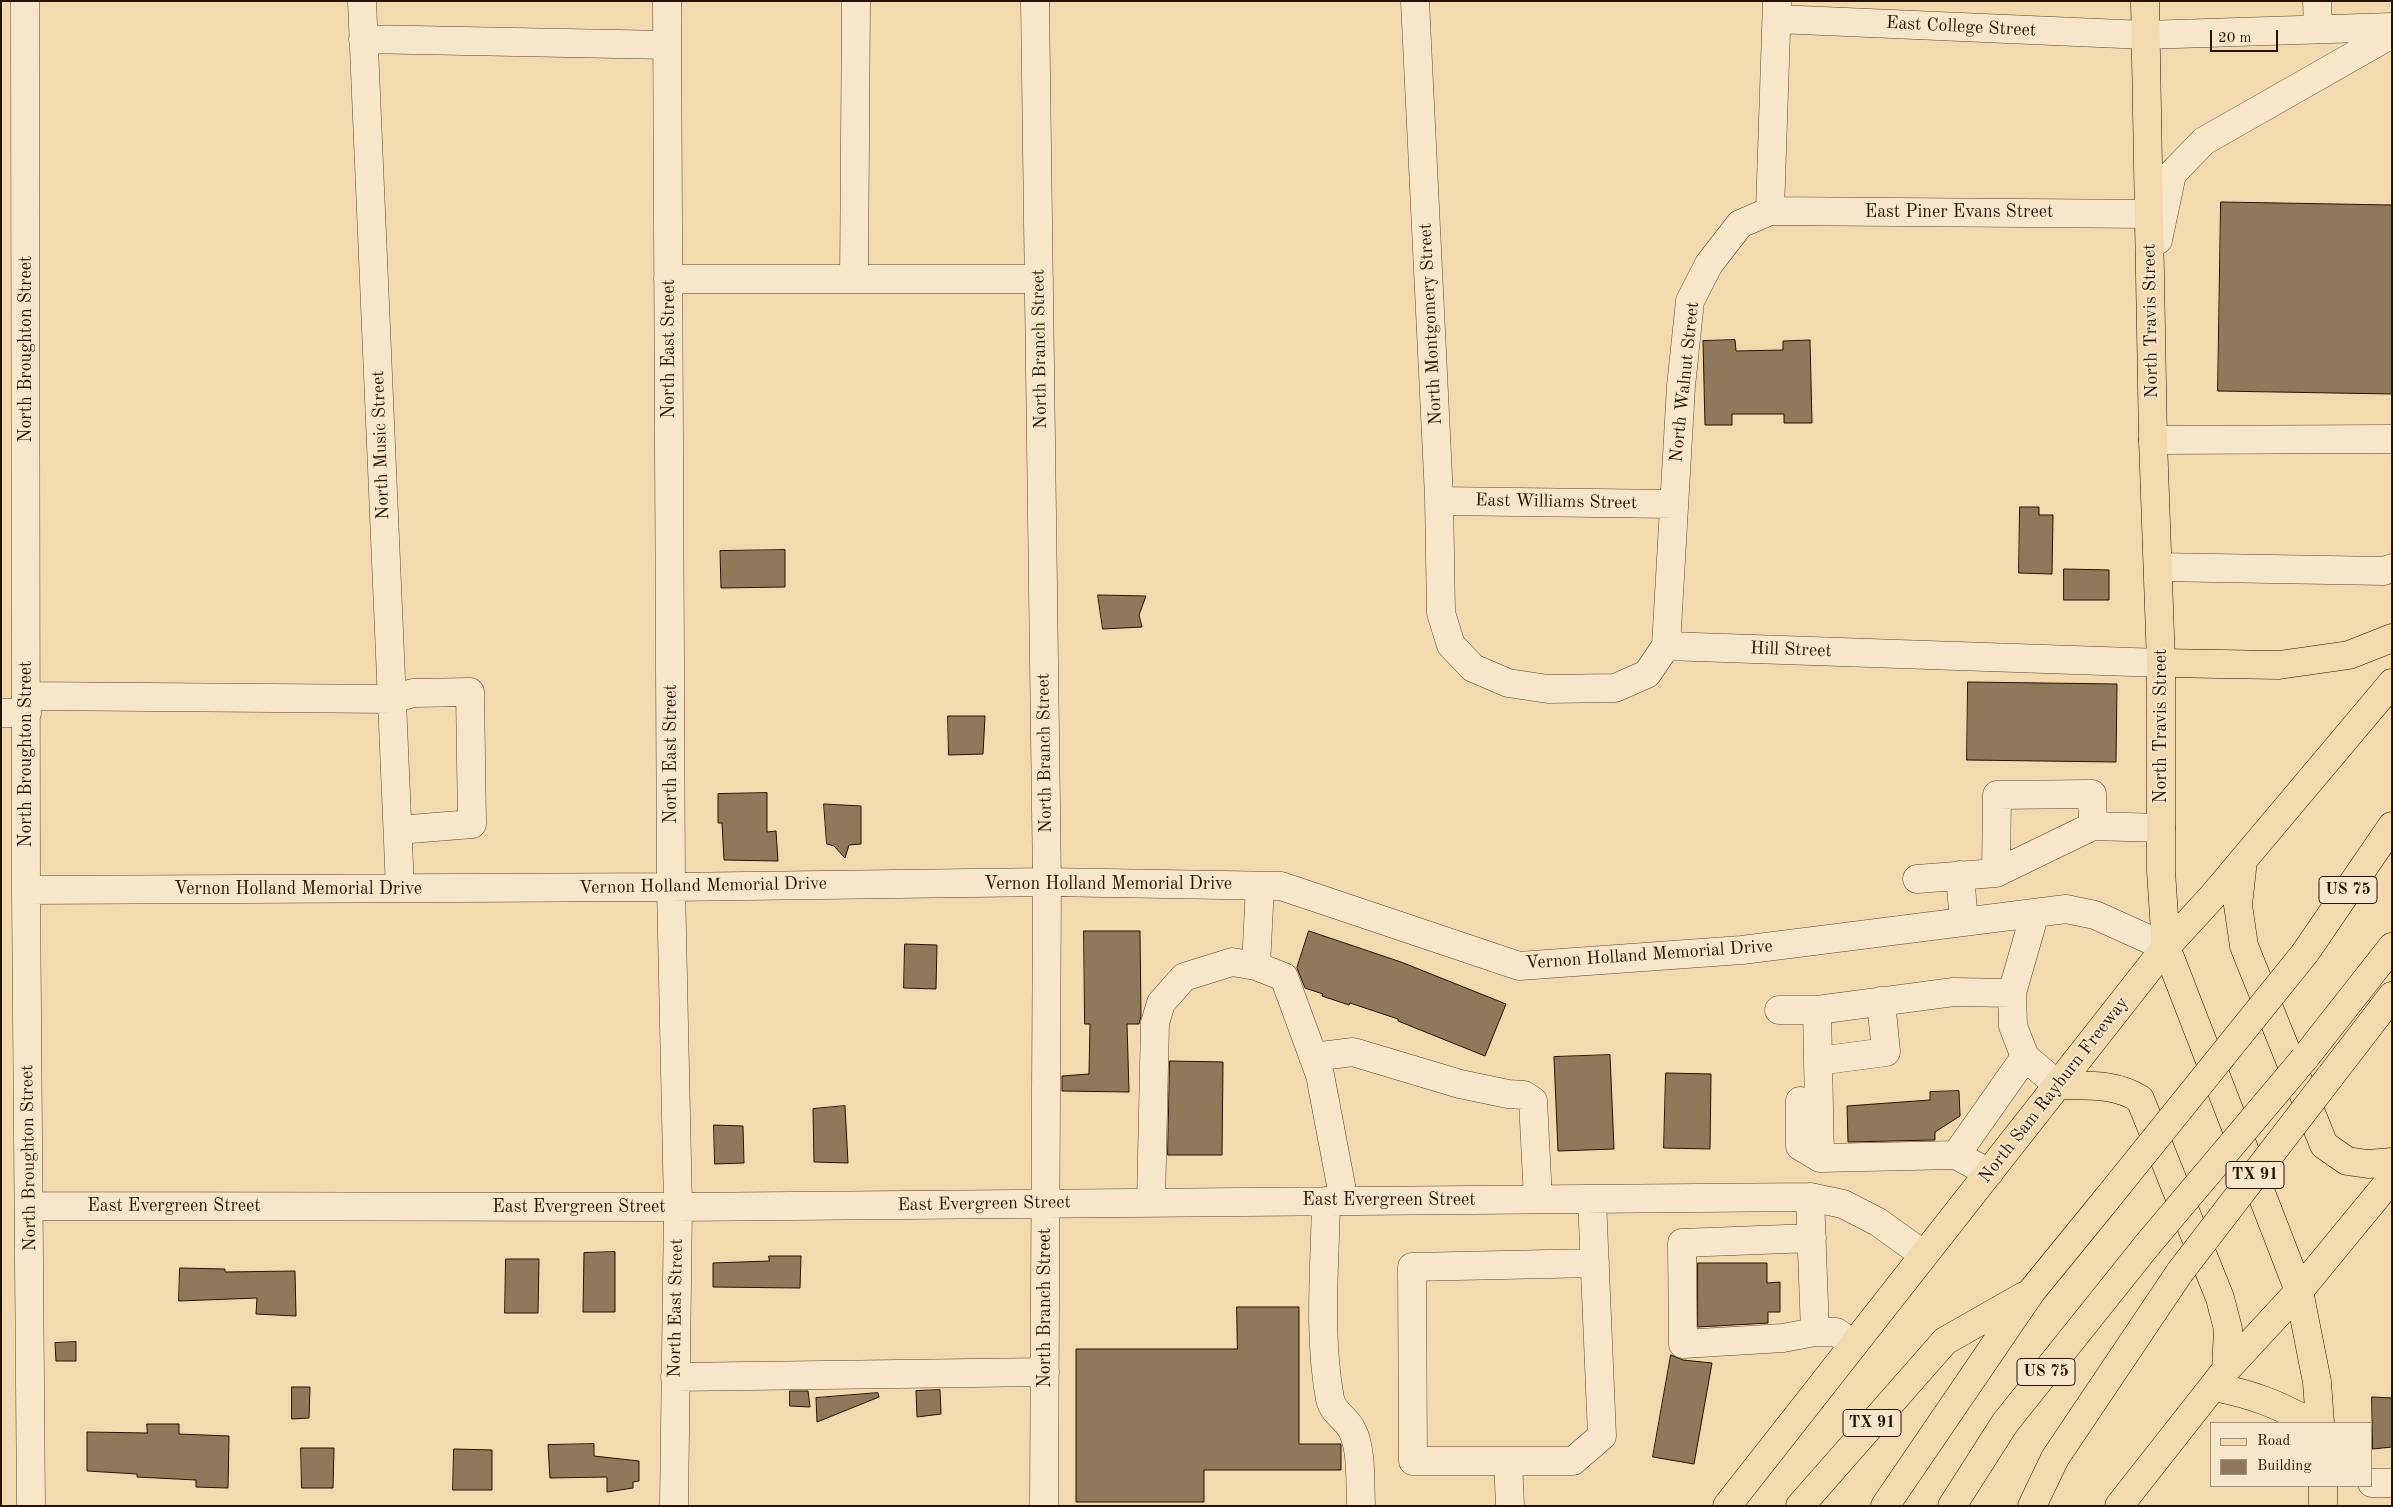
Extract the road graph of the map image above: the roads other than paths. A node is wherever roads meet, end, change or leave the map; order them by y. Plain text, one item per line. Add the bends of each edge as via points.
1 (25, 1) edge
2 (362, 1) edge
3 (667, 1) edge
4 (856, 1) edge
5 (1035, 1) edge
6 (1415, 1) edge
7 (2145, 1) edge
8 (2318, 1) edge
9 (1777, 10) edge
10 (2392, 27) edge
11 (2318, 29) junction
12 (2392, 34) edge
13 (2145, 35) junction
14 (364, 39) junction
15 (667, 45) junction
16 (1770, 211) junction
17 (2149, 214) junction
18 (2150, 275) junction
19 (668, 279) junction
20 (854, 279) junction
21 (1039, 279) junction
22 (2392, 439) edge
23 (2153, 440) junction
24 (1439, 501) junction
25 (1674, 504) junction
26 (2158, 566) junction
27 (2392, 568) edge
28 (2392, 638) edge
29 (1666, 646) junction
30 (2161, 663) junction
31 (2392, 683) edge
32 (392, 699) junction
33 (18, 707) edge
34 (2093, 826) junction
35 (2392, 826) edge
36 (2161, 828) junction
37 (398, 830) junction
38 (2243, 860) junction
39 (1996, 873) junction
40 (1960, 875) junction
41 (1917, 878) dead end
42 (1047, 882) junction
43 (1260, 886) junction
44 (671, 887) junction
45 (400, 888) junction
46 (26, 890) junction
47 (2035, 913) junction
48 (1964, 922) junction
49 (2392, 946) edge
50 (2166, 947) junction
51 (1256, 966) junction
52 (2012, 992) junction
53 (2392, 996) edge
54 (1881, 1002) junction
55 (1799, 1010) junction
56 (1313, 1056) junction
57 (2025, 1057) junction
58 (1818, 1061) junction
59 (2058, 1085) junction
60 (1956, 1155) junction
61 (1820, 1158) junction
62 (2392, 1162) edge
63 (1989, 1173) junction
64 (2392, 1178) edge
65 (1810, 1197) junction
66 (1538, 1199) junction
67 (1592, 1199) junction
68 (1335, 1201) junction
69 (1151, 1202) junction
70 (1046, 1203) junction
71 (29, 1206) junction
72 (678, 1207) junction
73 (1812, 1238) junction
74 (1924, 1255) junction
75 (1595, 1263) junction
76 (2300, 1291) junction
77 (2031, 1292) junction
78 (1815, 1332) junction
79 (1854, 1344) junction
80 (1045, 1372) junction
81 (675, 1377) junction
82 (2220, 1378) junction
83 (2309, 1422) edge
84 (2320, 1422) edge
85 (1508, 1461) junction
86 (2373, 1483) edge
87 (2392, 1483) edge
88 (2322, 1487) edge
89 (32, 1506) edge
90 (674, 1506) edge
91 (1044, 1506) edge
92 (1361, 1506) edge
93 (1510, 1506) edge
94 (1727, 1506) edge
95 (1800, 1506) edge
96 (1885, 1506) edge
97 (1952, 1506) edge
98 (2032, 1506) edge
99 (2119, 1506) edge
100 (2322, 1506) edge

1 - 33 street, North Broughton Street
2 - 14 street, North Music Street
3 - 15 street, North East Street
4 - 20 street
5 - 21 street, North Branch Street
6 - 24 street, North Montgomery Street
7 - 13 main road, North Travis Street
8 - 11 street
9 - 13 street, East College Street
9 - 16 street
10 - 11 street, East College Street
11 - 13 street, East College Street
12 - 18 street via 2204,142 2172,174
13 - 17 main road, North Travis Street
14 - 15 street
14 - 32 street, North Music Street
15 - 19 street, North East Street
16 - 17 street, East Piner Evans Street
16 - 25 street, North Walnut Street via 1740,224 1709,264 1690,302
17 - 18 main road, North Travis Street
18 - 23 main road, North Travis Street
19 - 20 street
19 - 44 street, North East Street
20 - 21 street
21 - 42 street, North Branch Street
22 - 23 street
23 - 26 main road, North Travis Street
24 - 25 street, East Williams Street
24 - 29 street, North Montgomery Street via 1441,613 1452,645 1473,668 1508,683 1548,690 1615,688 1647,674
25 - 29 street, North Walnut Street
26 - 27 street via 2384,571
26 - 30 main road, North Travis Street
28 - 30 main road via 2349,655 2278,665
29 - 30 street, Hill Street
30 - 36 main road, North Travis Street
31 - 38 main road, North Sam Rayburn Freeway
32 - 33 street
32 - 37 street, North Music Street
32 - 37 street via 413,693 470,692 472,824
33 - 46 street, North Broughton Street
34 - 36 street
34 - 39 street
34 - 39 street via 2092,794 1997,795
35 - 77 main road, US 75, bridge via 2304,953
36 - 50 main road, North Travis Street
37 - 45 street, North Music Street
38 - 50 main road, North Sam Rayburn Freeway
38 - 62 main road via 2238,905 2244,946 2324,1145 2347,1161 2368,1164
39 - 40 street
40 - 41 street
40 - 48 street
42 - 43 street, Vernon Holland Memorial Drive
42 - 44 street, Vernon Holland Memorial Drive
42 - 70 street, North Branch Street
43 - 48 street, Vernon Holland Memorial Drive via 1281,886 1519,966 1742,950
43 - 51 street
44 - 45 street, Vernon Holland Memorial Drive
44 - 72 street, North East Street
45 - 46 street, Vernon Holland Memorial Drive
46 - 71 street, North Broughton Street
47 - 48 street, Vernon Holland Memorial Drive
47 - 50 street, Vernon Holland Memorial Drive via 2066,910 2095,915
47 - 52 street
49 - 97 main road, US 75, bridge via 2005,1423
50 - 59 main road, North Sam Rayburn Freeway
50 - 76 main road, North Travis Street
51 - 56 street via 1284,977
51 - 69 street via 1232,962 1184,977 1161,1003 1155,1023
52 - 54 street via 1954,992
52 - 57 street via 2013,1026
53 - 98 main road, TX 91, bridge via 2180,1272 2055,1458
54 - 55 street
54 - 58 street via 1886,1052
55 - 58 street
55 - 61 street via 1800,1146
56 - 66 street via 1353,1052 1460,1084 1529,1098 1533,1101
56 - 68 street via 1320,1076
57 - 59 street
57 - 60 street
58 - 61 street
59 - 63 main road, North Sam Rayburn Freeway
59 - 82 main road via 2113,1087 2140,1099 2220,1298 2228,1329
60 - 61 street
60 - 63 street
63 - 74 main road, North Sam Rayburn Freeway
64 - 76 main road
65 - 67 street, East Evergreen Street
65 - 73 street
65 - 74 street, East Evergreen Street via 1843,1204 1878,1222
66 - 67 street, East Evergreen Street
66 - 68 street, East Evergreen Street
67 - 75 street
68 - 69 street, East Evergreen Street
68 - 92 street via 1324,1336 1330,1402 1352,1429 1357,1448
69 - 70 street, East Evergreen Street
70 - 72 street, East Evergreen Street
70 - 80 street, North Branch Street
71 - 72 street, East Evergreen Street
71 - 89 street, North Broughton Street
72 - 81 street, North East Street
73 - 78 street
73 - 78 street via 1682,1244 1683,1344 1783,1338
74 - 79 main road, North Sam Rayburn Freeway
75 - 85 street via 1602,1436 1573,1462
75 - 85 street via 1412,1267 1413,1461
76 - 82 main road
76 - 84 main road, North Travis Street via 2317,1382
77 - 95 main road, TX 91 via 1945,1341
77 - 96 main road, US 75
78 - 79 street via 1836,1332
79 - 94 main road, North Sam Rayburn Freeway
80 - 81 street
80 - 91 street, North Branch Street
81 - 90 street, North East Street
82 - 83 main road
82 - 99 main road
85 - 93 street
86 - 87 street
88 - 100 main road

